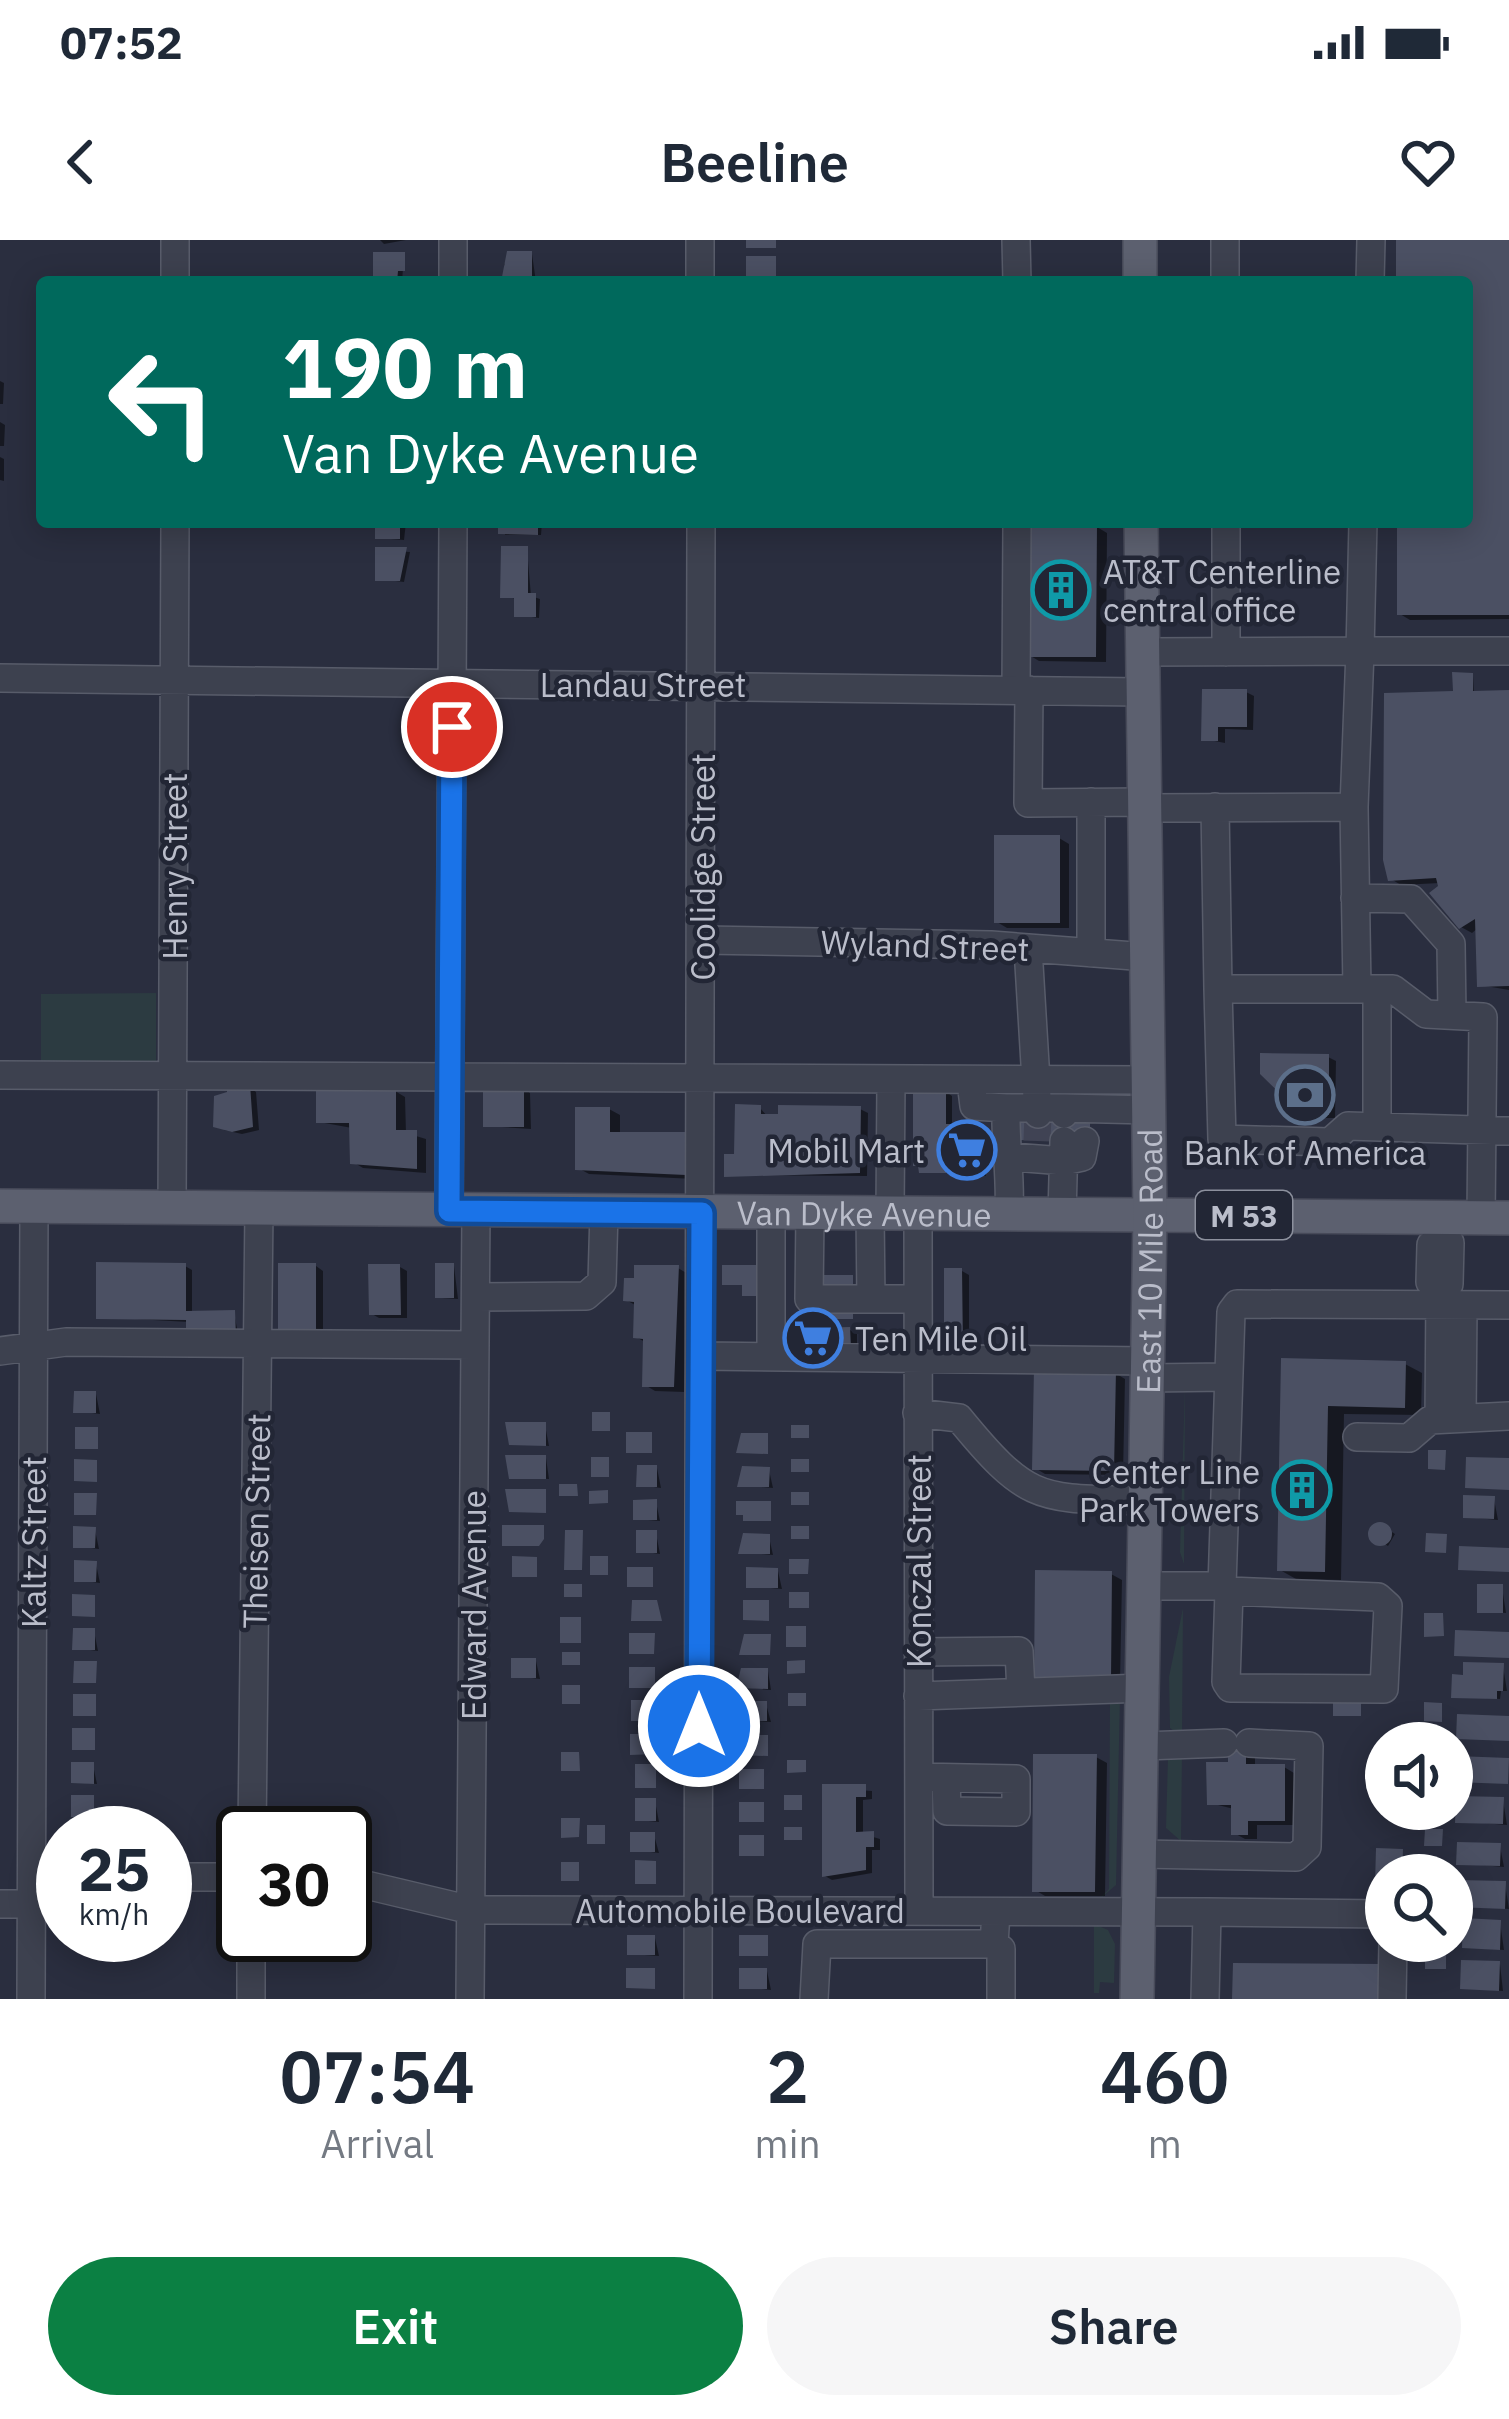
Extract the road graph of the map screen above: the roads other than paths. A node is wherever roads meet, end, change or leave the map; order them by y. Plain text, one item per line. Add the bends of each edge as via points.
1 (175, 240) edge
2 (453, 240) edge
3 (700, 240) edge
4 (1016, 240) edge
5 (1140, 240) edge
6 (1225, 240) edge
7 (1371, 240) edge
8 (175, 276) edge
9 (453, 276) edge
10 (700, 276) edge
11 (1017, 276) edge
12 (1140, 276) edge
13 (1225, 276) edge
14 (1370, 276) edge
15 (175, 528) edge
16 (453, 528) edge
17 (701, 528) edge
18 (1017, 528) edge
19 (1141, 528) edge
20 (1226, 528) edge
21 (1363, 528) edge
22 (1360, 651) junction
23 (1509, 651) edge
24 (1142, 652) junction
25 (1226, 652) junction
26 (0, 678) edge
27 (176, 681) junction
28 (453, 683) junction
29 (701, 684) junction
30 (1023, 690) junction
31 (1142, 692) junction
32 (1091, 802) junction
33 (1142, 805) junction
34 (1354, 807) junction
35 (1215, 808) junction
36 (1355, 898) junction
37 (703, 940) junction
38 (1028, 948) junction
39 (1090, 953) junction
40 (1148, 957) junction
41 (1218, 988) junction
42 (1367, 989) junction
43 (1452, 1016) junction
44 (1496, 1017) edge
45 (0, 1075) edge
46 (173, 1076) junction
47 (1036, 1078) junction
48 (449, 1079) junction
49 (702, 1080) junction
50 (892, 1082) junction
51 (971, 1082) junction
52 (1149, 1095) junction
53 (1006, 1108) junction
54 (1377, 1127) junction
55 (1056, 1131) junction
56 (1495, 1131) edge
57 (0, 1206) edge
58 (34, 1207) junction
59 (259, 1209) junction
60 (172, 1210) junction
61 (462, 1211) junction
62 (604, 1212) junction
63 (702, 1213) junction
64 (772, 1213) junction
65 (810, 1213) junction
66 (893, 1213) junction
67 (1009, 1213) junction
68 (1062, 1214) junction
69 (1150, 1215) junction
70 (1495, 1218) edge
71 (1442, 1228) junction
72 (476, 1297) junction
73 (871, 1299) junction
74 (917, 1299) junction
75 (1448, 1300) junction
76 (1509, 1305) edge
77 (258, 1342) junction
78 (475, 1345) junction
79 (33, 1348) junction
80 (0, 1351) edge
81 (701, 1356) junction
82 (771, 1357) junction
83 (917, 1358) junction
84 (1149, 1370) junction
85 (1226, 1377) junction
86 (917, 1413) junction
87 (1509, 1416) edge
88 (1450, 1418) junction
89 (1357, 1437) dead end
90 (1147, 1501) junction
91 (1147, 1586) junction
92 (1226, 1588) junction
93 (918, 1652) junction
94 (1145, 1688) junction
95 (1021, 1692) junction
96 (918, 1696) junction
97 (1144, 1746) junction
98 (252, 1806) edge
99 (1141, 1854) junction
100 (372, 1886) edge
101 (36, 1888) edge
102 (32, 1890) junction
103 (0, 1904) edge
104 (471, 1910) junction
105 (820, 1910) junction
106 (919, 1910) junction
107 (698, 1911) junction
108 (996, 1912) junction
109 (1208, 1912) junction
110 (1139, 1913) junction
111 (1365, 1914) edge
112 (817, 1944) junction
113 (994, 1944) junction
114 (251, 1962) edge
115 (1393, 1962) edge
116 (31, 1999) edge
117 (251, 1999) edge
118 (470, 1999) edge
119 (698, 1999) edge
120 (814, 1999) edge
121 (1001, 1999) edge
122 (1137, 1999) edge
123 (1205, 1999) edge
124 (1392, 1999) edge

1 - 8 street
2 - 9 street
3 - 10 street
4 - 11 street
5 - 12 main road
6 - 13 street
7 - 14 street
15 - 27 street, Henry Street
16 - 28 street, Edward Avenue
17 - 29 street, Coolidge Street
18 - 30 street
19 - 24 main road, East 10 Mile Road
20 - 25 street
21 - 22 street
22 - 23 street
22 - 25 street
22 - 34 street
24 - 25 street
24 - 31 main road, East 10 Mile Road
26 - 27 street, Landau Street
27 - 28 street, Landau Street
27 - 46 street, Henry Street
28 - 29 street, Landau Street
28 - 48 street, Edward Avenue
29 - 30 street, Landau Street
29 - 37 street, Coolidge Street
30 - 31 street, Landau Street
30 - 32 street via 1028,803
31 - 33 main road, East 10 Mile Road
32 - 33 street
32 - 39 street
33 - 35 street
33 - 40 main road, East 10 Mile Road
34 - 35 street
34 - 36 street
35 - 41 street
36 - 42 street
36 - 43 street via 1412,899 1451,944
37 - 38 street, Wyland Street
37 - 49 street, Coolidge Street
38 - 39 street, Wyland Street
38 - 47 street
39 - 40 street, Wyland Street
40 - 52 main road, East 10 Mile Road
41 - 42 street
41 - 54 street via 1222,1139 1330,1142 1348,1126
42 - 43 street via 1393,989 1426,1014
42 - 54 street
43 - 44 street
44 - 56 street
45 - 46 street
46 - 48 street
46 - 60 street, Henry Street
47 - 51 street
47 - 52 street
47 - 55 street
48 - 49 street
48 - 61 street, Edward Avenue
49 - 50 street
49 - 63 street, Coolidge Street
50 - 51 street
50 - 66 street
51 - 53 street via 974,1106
52 - 55 street
52 - 69 main road, East 10 Mile Road
53 - 55 street
53 - 55 street via 1005,1145
54 - 56 street
55 - 67 street
55 - 68 street
56 - 70 street
57 - 58 main road, Van Dyke Avenue / M 53
58 - 60 main road, Van Dyke Avenue / M 53
58 - 79 street, Kaltz Street
59 - 60 main road, Van Dyke Avenue / M 53
59 - 61 main road, Van Dyke Avenue / M 53
59 - 77 street, Theisen Street
61 - 62 main road, Van Dyke Avenue / M 53
61 - 72 street, Edward Avenue
62 - 63 main road, Van Dyke Avenue / M 53
62 - 72 street via 597,1291
63 - 64 main road, Van Dyke Avenue / M 53
63 - 81 street, Coolidge Street
64 - 65 main road, Van Dyke Avenue / M 53
64 - 82 street
65 - 66 main road, Van Dyke Avenue / M 53
65 - 73 street via 809,1299
66 - 67 main road, Van Dyke Avenue / M 53
66 - 73 street
66 - 74 street, Konczal Street
67 - 68 main road, Van Dyke Avenue / M 53
68 - 69 main road, Van Dyke Avenue / M 53
69 - 71 main road, Van Dyke Avenue / M 53
69 - 84 main road, East 10 Mile Road
70 - 71 main road, Van Dyke Avenue / M 53
71 - 75 street via 1450,1244
72 - 78 street, Edward Avenue
73 - 74 street
74 - 83 street, Konczal Street
75 - 76 street
75 - 85 street via 1238,1304
75 - 88 street
77 - 78 street
77 - 79 street
77 - 98 street, Theisen Street
78 - 104 street, Edward Avenue
79 - 80 street
79 - 102 street, Kaltz Street
81 - 82 street
81 - 107 street, Coolidge Street
82 - 83 street
83 - 84 street
83 - 86 street, Konczal Street
84 - 85 street
84 - 90 main road, East 10 Mile Road
85 - 92 street
86 - 90 street via 959,1418 1004,1473 1052,1498
86 - 93 street, Konczal Street
87 - 88 street
88 - 89 street via 1408,1438
90 - 91 main road, East 10 Mile Road
91 - 92 street
91 - 94 main road, East 10 Mile Road
92 - 92 street via 1230,1688 1384,1689 1388,1606 1378,1597
93 - 95 street via 1019,1651
93 - 96 street, Konczal Street
94 - 95 street
94 - 97 main road, East 10 Mile Road
95 - 96 street
96 - 106 street, Konczal Street via 932,1777
97 - 99 main road, East 10 Mile Road
97 - 99 street via 1309,1746 1307,1847 1296,1857
99 - 110 main road, East 10 Mile Road
100 - 104 street, Automobile Boulevard
101 - 102 street
102 - 103 street
102 - 116 street, Kaltz Street
104 - 107 street, Automobile Boulevard
104 - 118 street, Edward Avenue
105 - 106 street, Automobile Boulevard
105 - 107 street, Automobile Boulevard
105 - 112 street
106 - 108 street, Automobile Boulevard
107 - 119 street, Coolidge Street
108 - 110 street, Automobile Boulevard
108 - 113 street
109 - 110 street, Automobile Boulevard
109 - 111 street, Automobile Boulevard
109 - 123 street
110 - 122 main road, East 10 Mile Road
112 - 113 street
112 - 120 street
113 - 121 street via 1001,1949
114 - 117 street
115 - 124 street

